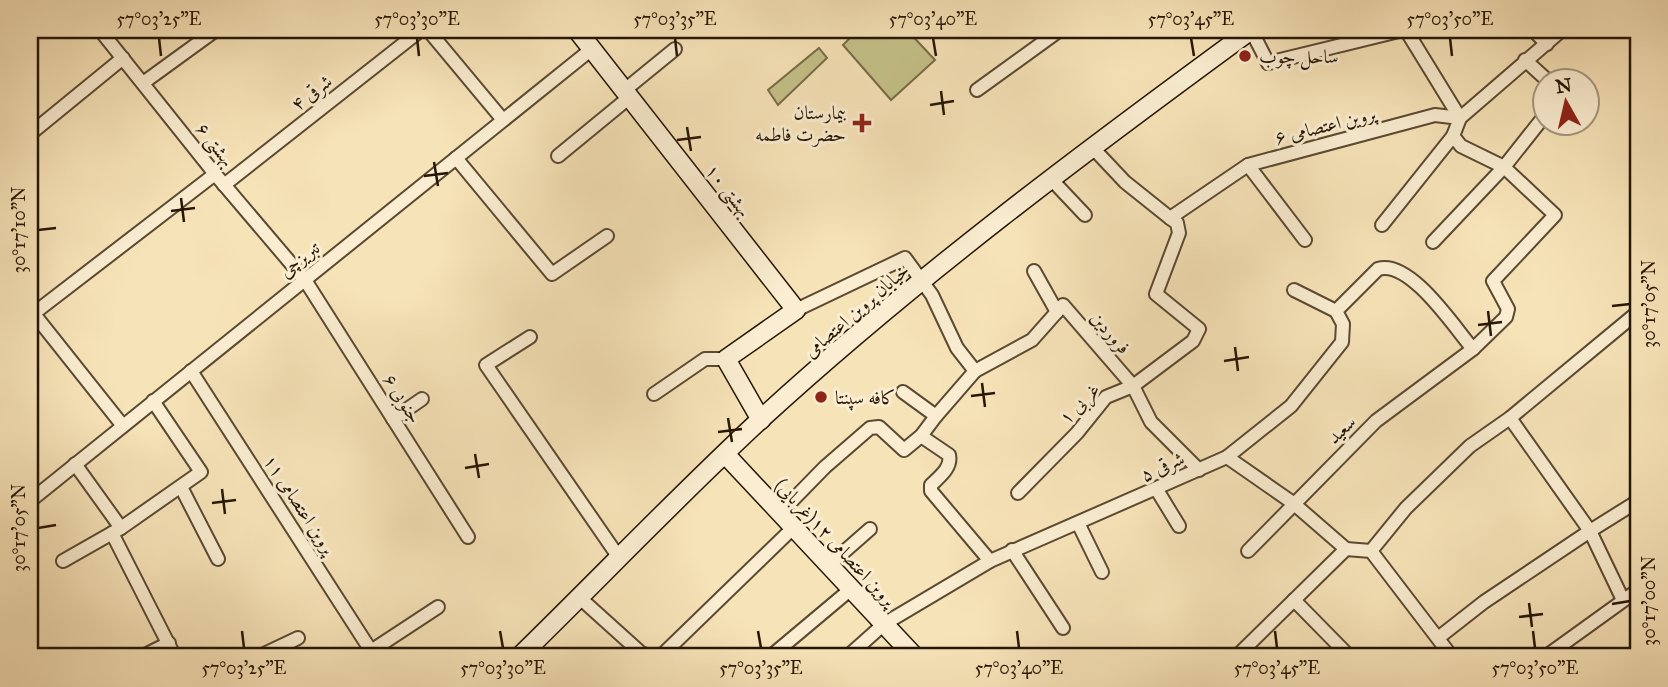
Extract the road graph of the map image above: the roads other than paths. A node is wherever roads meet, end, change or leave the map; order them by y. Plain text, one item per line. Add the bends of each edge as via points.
1 (100, 30) edge
2 (216, 30) edge
3 (427, 30) edge
4 (578, 30) edge
5 (1060, 30) edge
6 (1251, 30) edge
7 (1405, 30) edge
8 (1436, 30) edge
9 (1482, 30) edge
10 (1534, 30) edge
11 (1562, 30) edge
12 (1547, 44) junction
13 (593, 48) junction
14 (675, 48) dead end
15 (123, 58) junction
16 (1525, 60) junction
17 (1532, 66) edge
18 (143, 83) junction
19 (977, 90) dead end
20 (628, 93) junction
21 (1460, 118) junction
22 (503, 120) junction
23 (1532, 131) edge
24 (30, 134) edge
25 (1453, 136) junction
26 (1092, 147) junction
27 (558, 156) dead end
28 (456, 158) junction
29 (1248, 165) junction
30 (1504, 167) junction
31 (215, 174) junction
32 (1051, 179) junction
33 (224, 185) junction
34 (1085, 215) dead end
35 (1170, 218) junction
36 (1382, 225) dead end
37 (607, 236) dead end
38 (1305, 240) dead end
39 (1433, 242) dead end
40 (1034, 271) dead end
41 (305, 280) junction
42 (922, 281) junction
43 (1294, 290) dead end
44 (796, 310) junction
45 (1336, 311) junction
46 (32, 312) edge
47 (1057, 312) junction
48 (1638, 312) edge
49 (530, 337) dead end
50 (1473, 349) junction
51 (726, 359) junction
52 (191, 371) junction
53 (975, 371) junction
54 (1133, 386) junction
55 (903, 392) dead end
56 (654, 394) dead end
57 (422, 399) dead end
58 (153, 401) junction
59 (936, 416) junction
60 (1510, 418) junction
61 (393, 419) junction
62 (761, 420) junction
63 (123, 426) junction
64 (920, 436) junction
65 (726, 455) junction
66 (1227, 457) junction
67 (75, 464) junction
68 (1199, 470) junction
69 (181, 487) junction
70 (1157, 490) junction
71 (1017, 493) dead end
72 (30, 501) edge
73 (1638, 501) edge
74 (1293, 503) junction
75 (780, 513) junction
76 (1078, 523) junction
77 (1179, 526) dead end
78 (794, 527) junction
79 (870, 529) dead end
80 (117, 530) junction
81 (1590, 531) junction
82 (468, 537) dead end
83 (1346, 549) junction
84 (1012, 550) junction
85 (1248, 551) dead end
86 (1371, 551) junction
87 (218, 559) dead end
88 (620, 559) junction
89 (63, 561) dead end
90 (990, 561) junction
91 (829, 565) junction
92 (1102, 572) dead end
93 (851, 589) junction
94 (1638, 590) edge
95 (580, 598) junction
96 (1294, 600) junction
97 (1623, 600) junction
98 (438, 607) dead end
99 (884, 624) junction
100 (1063, 628) dead end
101 (298, 638) dead end
102 (1438, 638) junction
103 (169, 643) junction
104 (373, 654) edge
105 (141, 657) edge
106 (175, 657) edge
107 (258, 657) edge
108 (519, 657) edge
109 (651, 657) edge
110 (660, 657) edge
111 (770, 657) edge
112 (847, 657) edge
113 (915, 657) edge
114 (1235, 657) edge
115 (1350, 657) edge
116 (1452, 657) edge
117 (1545, 657) edge

1 - 15 street, بهشتی ۶
2 - 18 street
3 - 22 street
3 - 33 street, شرقی ۴
4 - 13 street, بهشتی ۱۰
5 - 19 street
6 - 7 street via 1268,63
6 - 26 street, خیابان پروین اعتصامی
7 - 21 street
8 - 9 street
10 - 12 street
11 - 12 street
12 - 16 street
13 - 20 street, بهشتی ۱۰
13 - 22 street, تبریزچی
14 - 20 street
15 - 18 street, بهشتی ۶
15 - 24 street
16 - 17 street
16 - 21 street
18 - 31 street, بهشتی ۶
20 - 27 street
20 - 44 street, بهشتی ۱۰
21 - 25 street
21 - 29 street, پروین اعتصامی ۶ via 1435,116
22 - 28 street, تبریزچی
23 - 30 street
25 - 30 street via 1461,146
25 - 36 street
26 - 32 street, خیابان پروین اعتصامی
26 - 35 street via 1125,182
28 - 37 street via 552,274
28 - 41 street, تبریزچی
29 - 35 street, پروین اعتصامی ۶
29 - 38 street
30 - 39 street
30 - 50 street, سعید via 1555,215 1493,281 1508,309 1506,317
31 - 33 street, بهشتی ۶
31 - 46 street
32 - 34 street
32 - 42 street, خیابان پروین اعتصامی
33 - 41 street, بهشتی ۶
35 - 54 street, غربی ۱ via 1179,233 1156,293 1199,329 1193,341
40 - 47 street
41 - 52 street, تبریزچی
41 - 61 street, جنوبی ۶
42 - 44 street via 905,258
42 - 53 street via 957,348
42 - 62 street, خیابان پروین اعتصامی
43 - 45 street
44 - 51 street
45 - 50 street via 1378,270 1395,269 1417,283
45 - 66 street, شرقی ۵ via 1343,324 1342,342 1291,405
46 - 63 street
47 - 53 street via 1032,340
47 - 54 street, فروردین via 1063,305
48 - 60 street
49 - 88 street via 486,365
50 - 74 street, سعید via 1376,421
51 - 56 street via 705,359
51 - 62 street
52 - 58 street, تبریزچی
52 - 104 street, پروین اعتصامی ۱۱
53 - 59 street
54 - 68 street, فروردین via 1151,422
54 - 71 street, غربی ۱ via 1107,397
55 - 59 street
57 - 61 street
58 - 63 street, تبریزچی
58 - 69 street via 201,472
59 - 64 street
60 - 81 street
60 - 86 street via 1470,446 1406,508
61 - 82 street, جنوبی ۶
62 - 65 street, خیابان پروین اعتصامی
63 - 67 street, تبریزچی
64 - 75 street via 904,450 875,426 825,467
64 - 90 street via 949,455 950,465 930,485 934,496
65 - 75 street, پروین اعتصامی ۱۲(غربایی)
65 - 88 street, خیابان پروین اعتصامی
66 - 68 street, شرقی ۵
66 - 74 street
67 - 72 street, تبریزچی
67 - 80 street
68 - 70 street, شرقی ۵
69 - 80 street
69 - 87 street
70 - 76 street, شرقی ۵
70 - 77 street
73 - 81 street
74 - 83 street
74 - 85 street, سعید
75 - 78 street, پروین اعتصامی ۱۲(غربایی)
76 - 84 street, شرقی ۵
76 - 92 street
78 - 91 street, پروین اعتصامی ۱۲(غربایی)
78 - 110 street
79 - 91 street
80 - 89 street
80 - 103 street
81 - 97 street
81 - 102 street
83 - 86 street
83 - 96 street
84 - 90 street, شرقی ۵
84 - 100 street
86 - 102 street
88 - 95 street, خیابان پروین اعتصامی
90 - 99 street, شرقی ۵
91 - 93 street, پروین اعتصامی ۱۲(غربایی)
93 - 99 street, پروین اعتصامی ۱۲(غربایی)
93 - 111 street
94 - 97 street
95 - 108 street, خیابان پروین اعتصامی
95 - 109 street
96 - 114 street
96 - 115 street
97 - 117 street
98 - 104 street
99 - 112 street, شرقی ۵
99 - 113 street, پروین اعتصامی ۱۲(غربایی)
101 - 107 street
102 - 116 street
103 - 105 street
103 - 106 street

